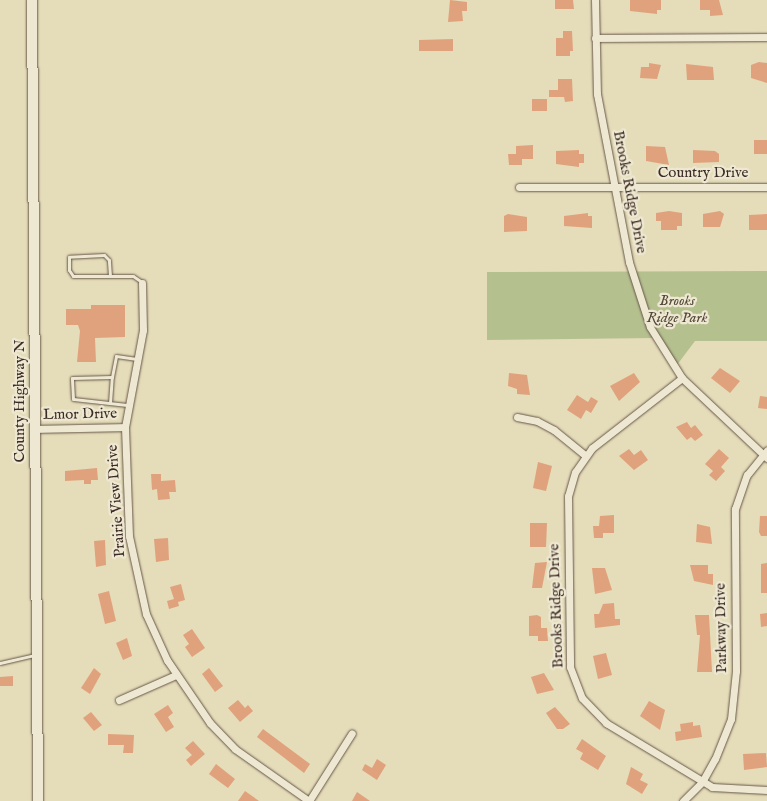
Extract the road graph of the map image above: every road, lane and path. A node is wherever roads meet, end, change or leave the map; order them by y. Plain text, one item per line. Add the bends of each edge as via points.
1 (32, 0) edge
2 (595, 0) edge
3 (767, 36) edge
4 (595, 38) junction
5 (519, 187) dead end
6 (615, 187) junction
7 (767, 187) edge
8 (110, 276) junction
9 (142, 283) joint
10 (138, 359) junction
11 (112, 377) junction
12 (682, 378) junction
13 (110, 403) junction
14 (127, 405) junction
15 (517, 417) dead end
16 (125, 427) junction
17 (35, 429) junction
18 (766, 454) edge
19 (585, 455) junction
20 (37, 654) junction
21 (0, 663) edge
22 (176, 675) junction
23 (118, 700) dead end
24 (352, 733) dead end
25 (702, 782) junction
26 (767, 790) edge
27 (38, 801) edge
28 (309, 801) edge
29 (683, 801) edge

1 - 17 street, County Highway N
2 - 4 street, Brooks Ridge Drive
3 - 4 street
4 - 6 street, Brooks Ridge Drive via 597,94
5 - 6 street, Country Drive
6 - 7 street, Country Drive
6 - 12 street, Brooks Ridge Drive via 637,294 655,338
8 - 8 lane via 70,274 69,257 104,255 109,260
8 - 9 lane via 133,276
9 - 10 street, Prairie View Drive via 143,330
10 - 11 lane via 116,356
10 - 14 street, Prairie View Drive
11 - 13 lane
11 - 13 lane via 72,378 73,399
12 - 18 street, Brooks Ridge Drive
12 - 19 street, Brooks Ridge Drive via 610,431
13 - 14 lane
14 - 16 street, Prairie View Drive
15 - 19 street via 536,421 554,430
16 - 17 street, Lmor Drive
16 - 22 street, Prairie View Drive via 129,536 138,588 146,614
17 - 20 street, County Highway N
18 - 25 street, Parkway Drive via 747,475 735,509 736,671 731,719
19 - 25 street, Brooks Ridge Drive via 575,472 568,496 570,667 576,686 590,709 606,723
20 - 21 lane
20 - 27 street, County Highway N
22 - 23 street
22 - 28 street, Prairie View Drive via 198,708 235,749
24 - 28 street
25 - 26 street, Brooks Ridge Drive via 731,790
25 - 29 street, Parkway Drive

